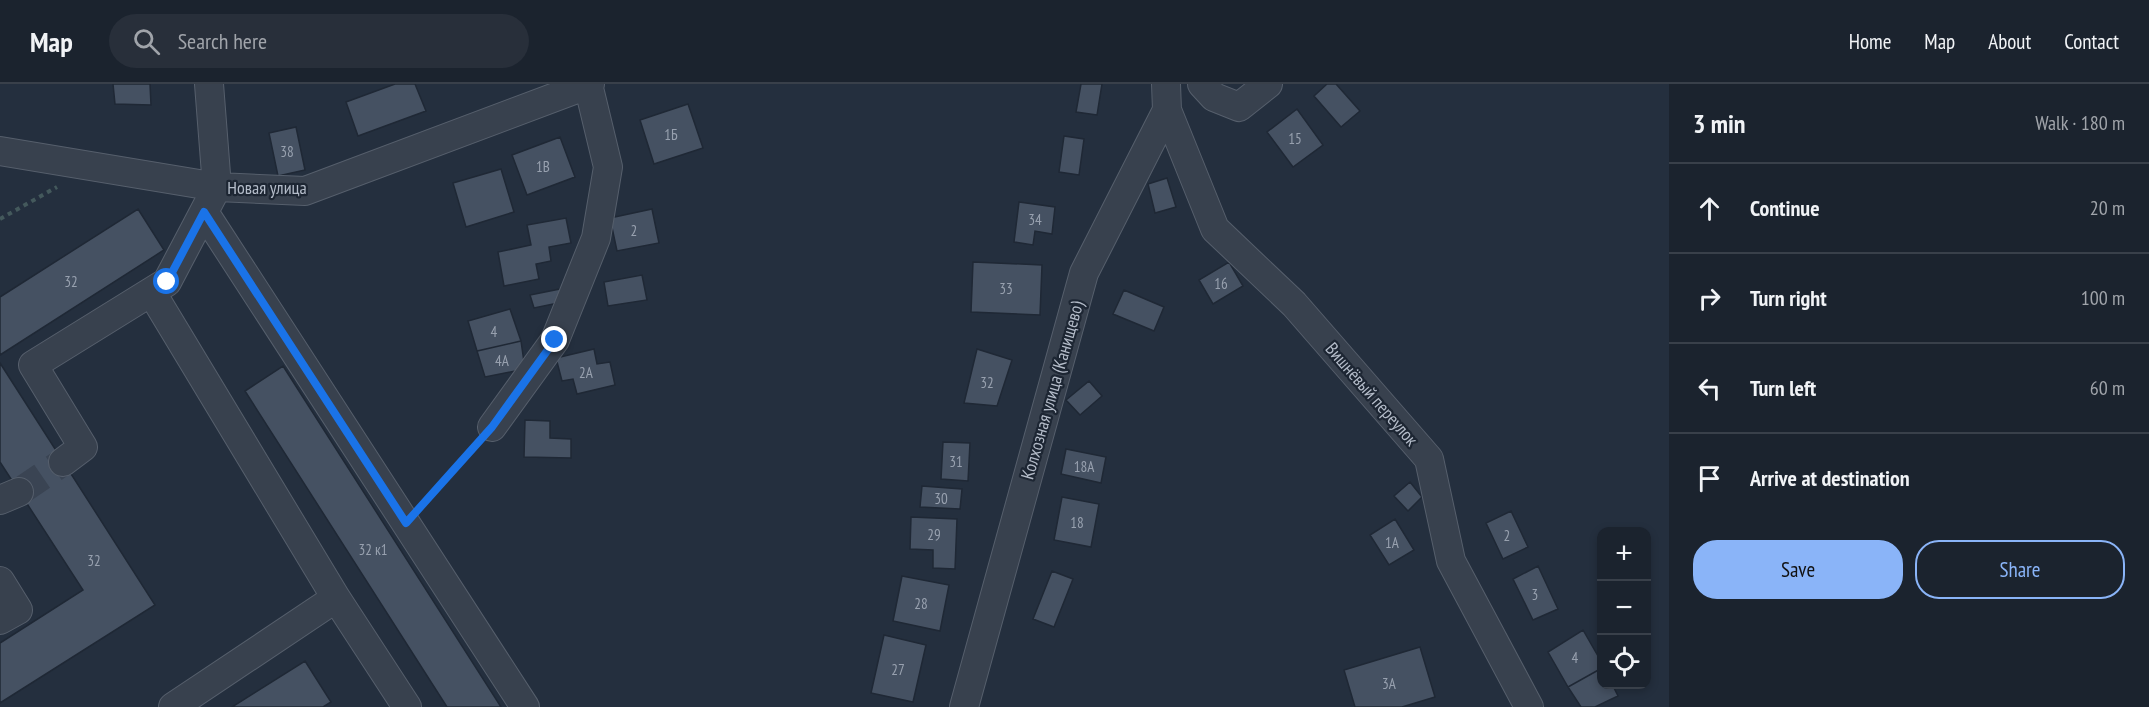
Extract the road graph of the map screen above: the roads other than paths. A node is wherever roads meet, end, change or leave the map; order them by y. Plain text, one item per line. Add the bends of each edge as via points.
1 (209, 84) edge
2 (589, 84) edge
3 (1202, 84) edge
4 (1268, 84) edge
5 (1167, 97) edge
6 (2, 154) edge
7 (217, 187) junction
8 (204, 212) junction
9 (152, 293) junction
10 (492, 427) road end
11 (63, 462) tunnel mouth
12 (0, 581) edge
13 (336, 598) junction
14 (0, 621) edge
15 (173, 707) edge
16 (407, 707) edge
17 (525, 707) edge
18 (964, 707) edge
19 (1529, 707) edge

1 - 7 street
2 - 7 street, Новая улица via 305,191
2 - 10 street via 608,167 596,238 555,340
3 - 4 street via 1214,97 1239,107
5 - 18 street, Колхозная улица (Канищево) via 1084,273
5 - 19 street, Вишнёвый переулок via 1215,229 1294,304 1429,459 1451,561
6 - 7 street, Новая улица
7 - 8 street
8 - 9 street via 167,282
8 - 17 street
9 - 11 street via 33,365 83,447
9 - 13 street
12 - 14 street via 18,610
13 - 15 street
13 - 16 street

